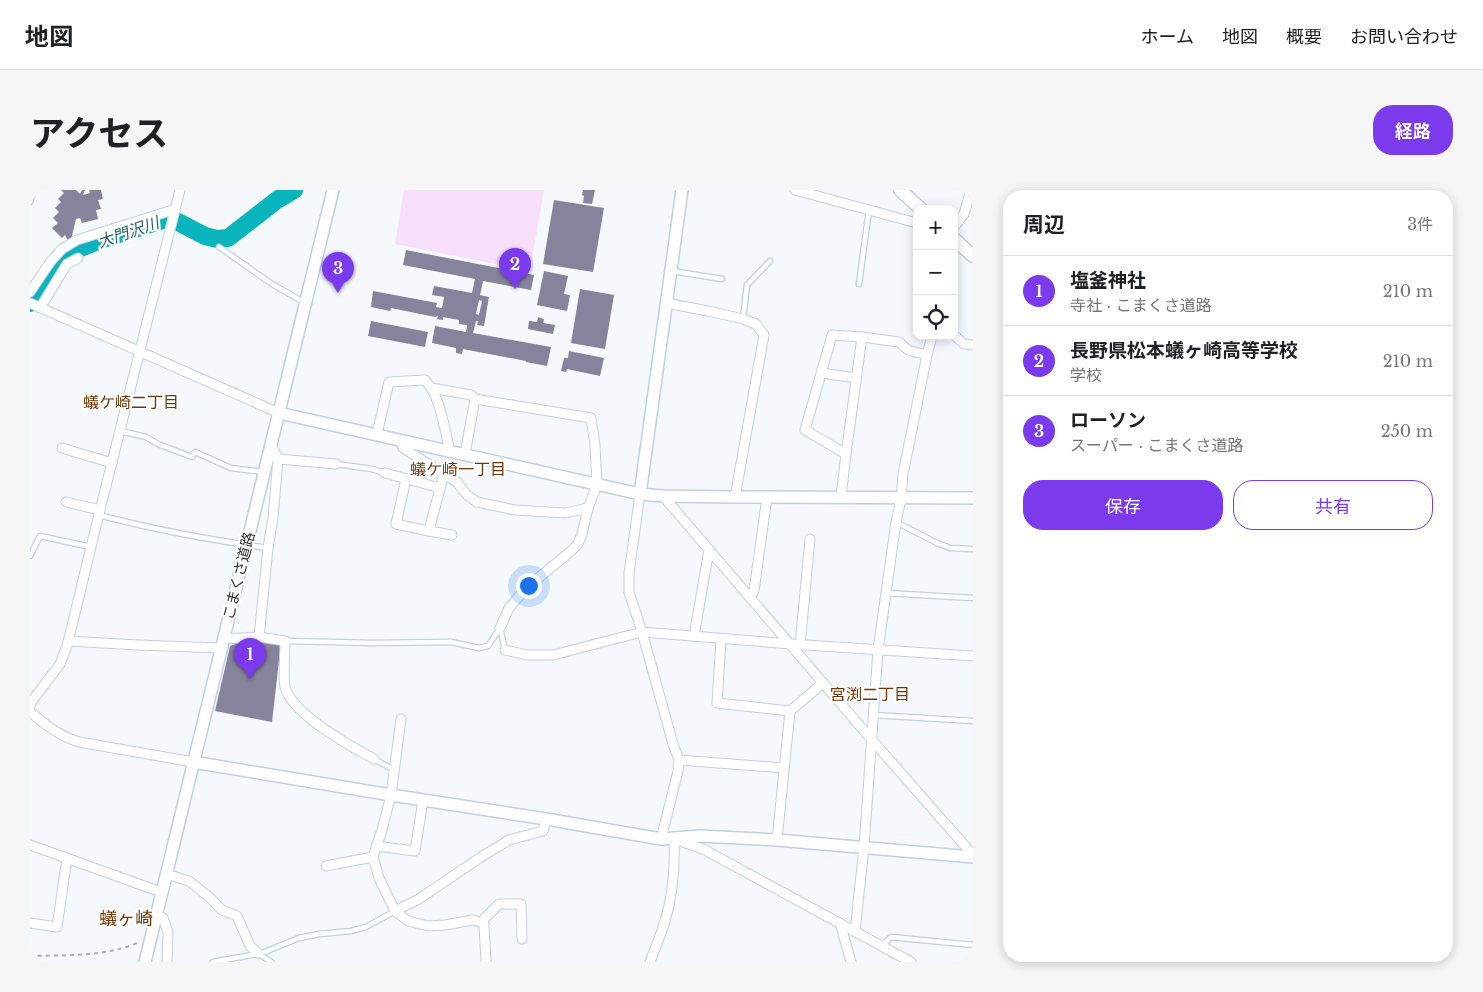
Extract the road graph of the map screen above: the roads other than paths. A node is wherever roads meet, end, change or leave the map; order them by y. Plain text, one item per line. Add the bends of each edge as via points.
1 (34, 190) edge
2 (180, 190) edge
3 (333, 190) edge
4 (682, 190) edge
5 (795, 190) edge
6 (900, 190) edge
7 (971, 190) edge
8 (30, 202) edge
9 (917, 205) edge
10 (869, 210) junction
11 (174, 216) junction
12 (913, 222) edge
13 (958, 222) edge
14 (958, 243) edge
15 (219, 247) dead end
16 (973, 256) edge
17 (78, 258) dead end
18 (770, 261) dead end
19 (670, 270) junction
20 (722, 279) dead end
21 (859, 284) dead end
22 (30, 292) edge
23 (306, 301) junction
24 (666, 303) junction
25 (36, 306) edge
26 (743, 319) junction
27 (862, 337) junction
28 (958, 339) edge
29 (931, 340) edge
30 (973, 345) edge
31 (140, 352) junction
32 (927, 355) junction
33 (822, 373) junction
34 (856, 378) junction
35 (432, 388) junction
36 (475, 399) junction
37 (279, 413) junction
38 (120, 430) junction
39 (377, 434) junction
40 (400, 440) junction
41 (271, 444) junction
42 (62, 448) dead end
43 (450, 451) junction
44 (465, 454) junction
45 (846, 454) junction
46 (278, 459) junction
47 (112, 463) junction
48 (336, 464) joint
49 (264, 472) junction
50 (385, 473) joint
51 (444, 474) junction
52 (406, 480) junction
53 (597, 485) junction
54 (440, 488) junction
55 (640, 494) junction
56 (663, 496) junction
57 (735, 497) junction
58 (767, 497) junction
59 (841, 497) junction
60 (973, 498) edge
61 (902, 499) junction
62 (66, 502) dead end
63 (588, 508) junction
64 (99, 513) junction
65 (896, 522) junction
66 (430, 531) junction
67 (452, 535) dead end
68 (810, 540) dead end
69 (246, 545) junction
70 (91, 548) junction
71 (268, 548) junction
72 (973, 549) edge
73 (709, 550) junction
74 (30, 556) edge
75 (886, 592) junction
76 (750, 597) junction
77 (973, 598) edge
78 (500, 628) junction
79 (642, 632) junction
80 (694, 636) junction
81 (259, 637) junction
82 (721, 639) junction
83 (68, 641) junction
84 (285, 641) junction
85 (222, 644) junction
86 (796, 645) junction
87 (505, 650) joint
88 (878, 650) junction
89 (973, 656) edge
90 (823, 683) junction
91 (30, 706) edge
92 (790, 711) junction
93 (30, 712) edge
94 (874, 716) junction
95 (401, 719) dead end
96 (973, 721) edge
97 (872, 740) junction
98 (374, 759) joint
99 (679, 760) junction
100 (193, 762) junction
101 (784, 768) junction
102 (394, 770) junction
103 (391, 795) junction
104 (423, 800) junction
105 (546, 819) junction
106 (661, 838) junction
107 (674, 839) junction
108 (777, 840) junction
109 (376, 846) junction
110 (31, 847) edge
111 (864, 847) junction
112 (973, 856) edge
113 (373, 857) junction
114 (67, 858) junction
115 (326, 866) dead end
116 (166, 874) junction
117 (161, 892) junction
118 (395, 911) junction
119 (155, 914) junction
120 (481, 922) junction
121 (30, 923) edge
122 (840, 923) junction
123 (855, 932) junction
124 (522, 939) dead end
125 (973, 945) edge
126 (882, 946) junction
127 (258, 953) junction
128 (145, 962) edge
129 (167, 962) edge
130 (213, 962) edge
131 (271, 962) edge
132 (486, 962) edge
133 (650, 962) edge
134 (851, 962) edge
135 (912, 962) edge

1 - 8 lane
2 - 11 street
3 - 23 street, こまくさ道路
4 - 19 street
5 - 10 street
6 - 9 main road
7 - 13 street via 964,214
10 - 12 street
10 - 21 lane
11 - 22 street via 77,240 56,255
11 - 31 street
14 - 16 main road
15 - 23 lane via 272,284
17 - 25 street via 67,264
18 - 26 lane via 746,286
19 - 20 lane
19 - 24 street
23 - 37 street, こまくさ道路
24 - 26 street
24 - 55 street
25 - 31 street
26 - 57 street via 756,324 764,335
27 - 32 street via 899,342 908,350
27 - 33 street via 832,335
27 - 34 street
28 - 30 street via 964,344
29 - 32 street
31 - 37 street
31 - 38 street
32 - 61 street via 903,474
33 - 34 street
33 - 45 street via 805,430
34 - 45 street
35 - 36 street via 471,395
35 - 39 street via 425,380 390,382
35 - 43 street
36 - 44 street
36 - 53 street via 591,418
37 - 39 street
37 - 41 street, こまくさ道路
38 - 47 street
38 - 49 lane via 146,437 192,457 195,452 231,468
39 - 40 street
40 - 43 street
40 - 51 street via 403,448
41 - 46 street
41 - 49 street, こまくさ道路
42 - 47 street
43 - 44 street
44 - 53 street
45 - 59 street
46 - 48 street
46 - 71 street via 274,518
47 - 64 street
48 - 50 lane
49 - 69 street, こまくさ道路
50 - 52 street
51 - 54 street
51 - 63 street via 477,502 516,510 566,513
52 - 54 street
52 - 66 street via 396,524
53 - 55 street
53 - 63 street
54 - 66 street
55 - 56 street
55 - 79 street via 629,583
56 - 57 street
56 - 73 street
57 - 58 street
58 - 59 street
58 - 76 street via 754,591
59 - 61 street
60 - 61 street
61 - 65 street
62 - 64 street
63 - 78 street via 578,544 526,588 509,608
64 - 69 lane via 151,529
64 - 70 street
65 - 72 lane via 950,548
65 - 75 street
66 - 67 street
68 - 86 street
69 - 71 lane
69 - 85 street, こまくさ道路
70 - 74 lane via 40,536
70 - 83 street
71 - 81 street
73 - 76 street
73 - 80 street
75 - 77 lane
75 - 88 street
76 - 86 street
78 - 84 lane via 488,646 479,648 451,642
78 - 87 lane
79 - 80 street
79 - 87 street via 553,655 527,655
79 - 99 street
80 - 82 street
81 - 84 street
81 - 85 street
82 - 86 street
82 - 92 street via 717,703
83 - 85 street via 138,645
83 - 91 street via 60,664
84 - 98 street via 285,687 295,705 346,744
85 - 100 street, こまくさ道路
86 - 88 street
86 - 90 street
88 - 89 street
88 - 94 street
90 - 92 street
90 - 97 street
92 - 101 street
93 - 100 street via 68,739
94 - 96 lane
94 - 97 street
95 - 102 street
97 - 111 street
97 - 112 street
98 - 102 lane
99 - 101 street
99 - 106 street
100 - 103 street
100 - 116 street, こまくさ道路
101 - 108 street
102 - 103 street
103 - 104 street
103 - 109 street
104 - 105 street
104 - 109 street via 415,851
105 - 106 street
105 - 118 street via 543,831 509,840 419,900
106 - 107 street
107 - 108 street via 700,836
107 - 122 street via 703,850
107 - 133 street via 670,896
108 - 111 street
109 - 113 street
110 - 114 street
111 - 112 street
111 - 123 street
113 - 115 street
113 - 118 street via 378,878
114 - 117 street
114 - 121 street via 57,926
116 - 117 street, こまくさ道路
116 - 127 street via 189,881 222,910 237,916 250,946
117 - 119 street, こまくさ道路
118 - 120 street via 408,921 428,926 473,920
118 - 127 lane via 366,927 299,938
119 - 128 street, こまくさ道路
119 - 129 street via 163,918 168,932
120 - 124 street via 499,904 520,904
120 - 132 street via 484,925
122 - 123 street
122 - 134 street
123 - 126 street
125 - 126 lane via 891,937
126 - 135 street
127 - 130 lane
127 - 131 lane

